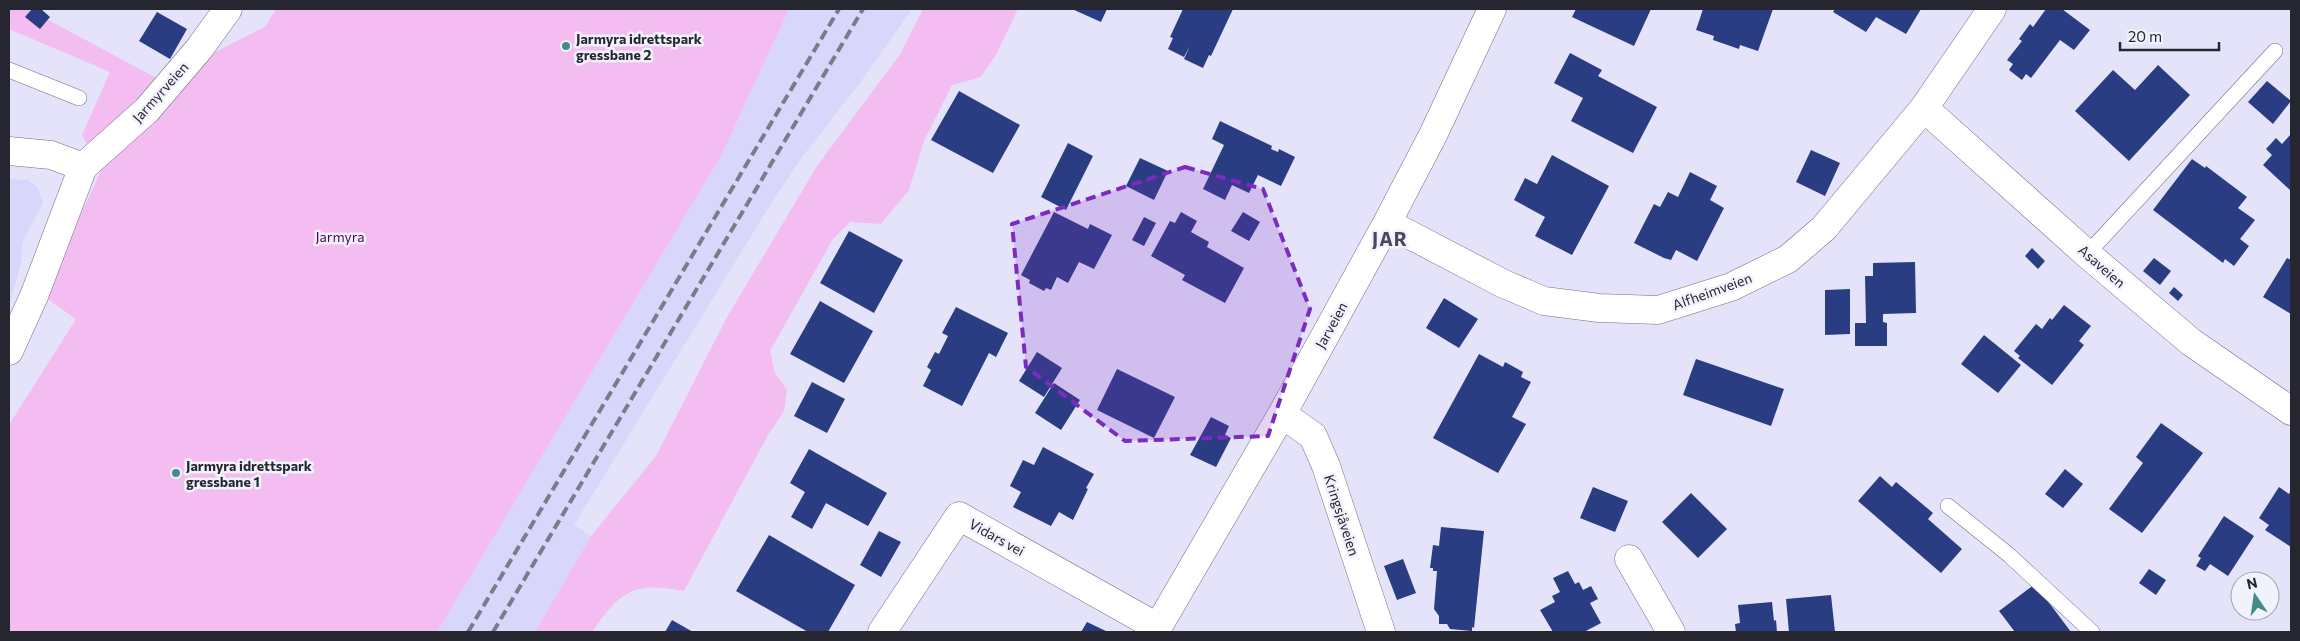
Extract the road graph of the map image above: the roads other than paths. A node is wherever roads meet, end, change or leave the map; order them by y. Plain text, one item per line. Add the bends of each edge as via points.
1 (228, 9) edge
2 (1492, 9) edge
3 (1992, 9) edge
4 (2275, 51) dead end
5 (9, 70) edge
6 (79, 98) dead end
7 (1924, 108) junction
8 (9, 151) edge
9 (83, 167) junction
10 (1387, 223) junction
11 (2087, 254) junction
12 (9, 351) edge
13 (2291, 411) edge
14 (1282, 414) junction
15 (1948, 506) dead end
16 (1630, 558) dead end
17 (1156, 630) edge
18 (882, 632) edge
19 (1381, 632) edge
20 (1671, 632) edge
21 (2092, 632) edge

1 - 9 street, Jarmyrveien via 147,110
2 - 10 street, Jarveien
3 - 7 street, Alfheimveien
4 - 11 lane
5 - 6 lane
7 - 10 street, Alfheimveien via 1824,228 1788,259 1731,287 1658,310 1599,308 1544,301 1504,284
7 - 11 street, Asaveien
8 - 9 street via 50,155
9 - 12 street, Jarmyrveien via 36,292
10 - 14 street, Jarveien
11 - 13 street, Asaveien via 2190,342
14 - 17 street, Jarveien
14 - 19 street, Kringsjåveien via 1313,436
15 - 21 lane via 2009,555
16 - 20 street
17 - 18 street, Vidars vei via 959,516

